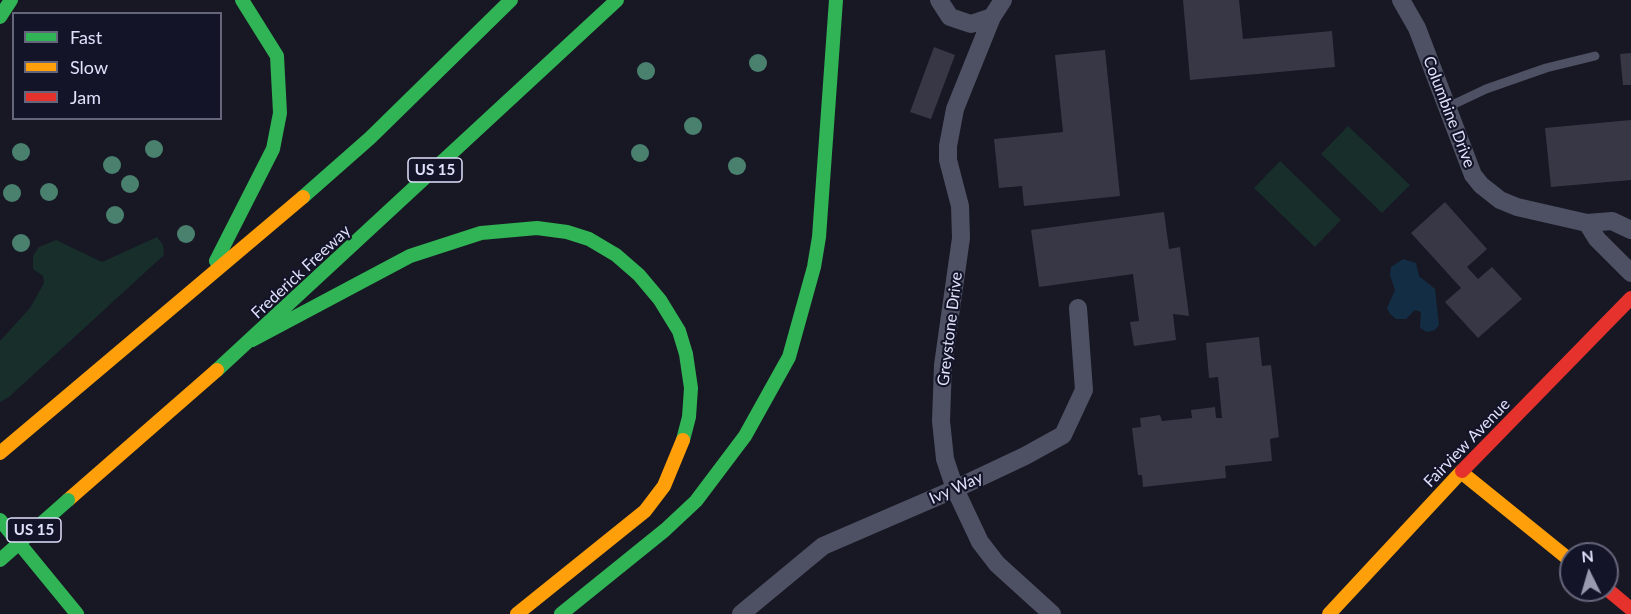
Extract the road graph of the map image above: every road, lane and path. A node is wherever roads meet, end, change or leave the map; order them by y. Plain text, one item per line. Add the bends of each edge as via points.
1 (11, 0) edge
2 (242, 0) edge
3 (511, 0) edge
4 (617, 0) edge
5 (836, 0) edge
6 (939, 0) edge
7 (1003, 0) edge
8 (1401, 0) edge
9 (0, 17) edge
10 (992, 17) junction
11 (1595, 56) dead end
12 (1448, 107) junction
13 (1587, 223) junction
14 (1631, 230) edge
15 (1631, 273) edge
16 (202, 284) junction
17 (1631, 298) edge
18 (1078, 308) dead end
19 (252, 340) junction
20 (0, 453) edge
21 (1461, 472) junction
22 (954, 489) junction
23 (0, 520) edge
24 (1559, 551) edge
25 (0, 560) edge
26 (1619, 600) edge
27 (1631, 609) edge
28 (67, 611) edge
29 (517, 614) edge
30 (561, 614) edge
31 (741, 614) edge
32 (1052, 614) edge
33 (1329, 614) edge

1 - 9 main road
2 - 16 main road via 277,56 280,113 273,149 263,172
3 - 16 main road via 370,138
4 - 19 main road, Frederick Freeway / US 15
5 - 30 main road via 819,237 789,357 745,436 696,501
6 - 10 street via 950,17 960,22 971,24
7 - 10 street, Greystone Drive
8 - 12 street, Columbine Drive via 1417,28
10 - 22 street, Greystone Drive via 955,109 948,146 960,206 961,238 943,365 941,421 945,459
11 - 12 lane via 1546,68
12 - 13 street, Columbine Drive via 1473,175 1490,194 1527,210
13 - 14 street, Columbine Drive via 1612,221
13 - 15 street via 1597,239
16 - 20 main road
17 - 21 main road, Fairview Avenue
18 - 22 street, Ivy Way via 1084,390 1063,435
19 - 25 main road, Frederick Freeway / US 15, bridge
19 - 29 main road via 410,256 481,232 521,228 567,232 598,244 639,275 679,330 686,354 691,388 680,453 664,486 645,511
21 - 24 main road
21 - 33 main road, Fairview Avenue
22 - 31 street, Ivy Way via 823,546
22 - 32 street, Greystone Drive via 980,542 997,564
23 - 28 main road
26 - 27 main road

